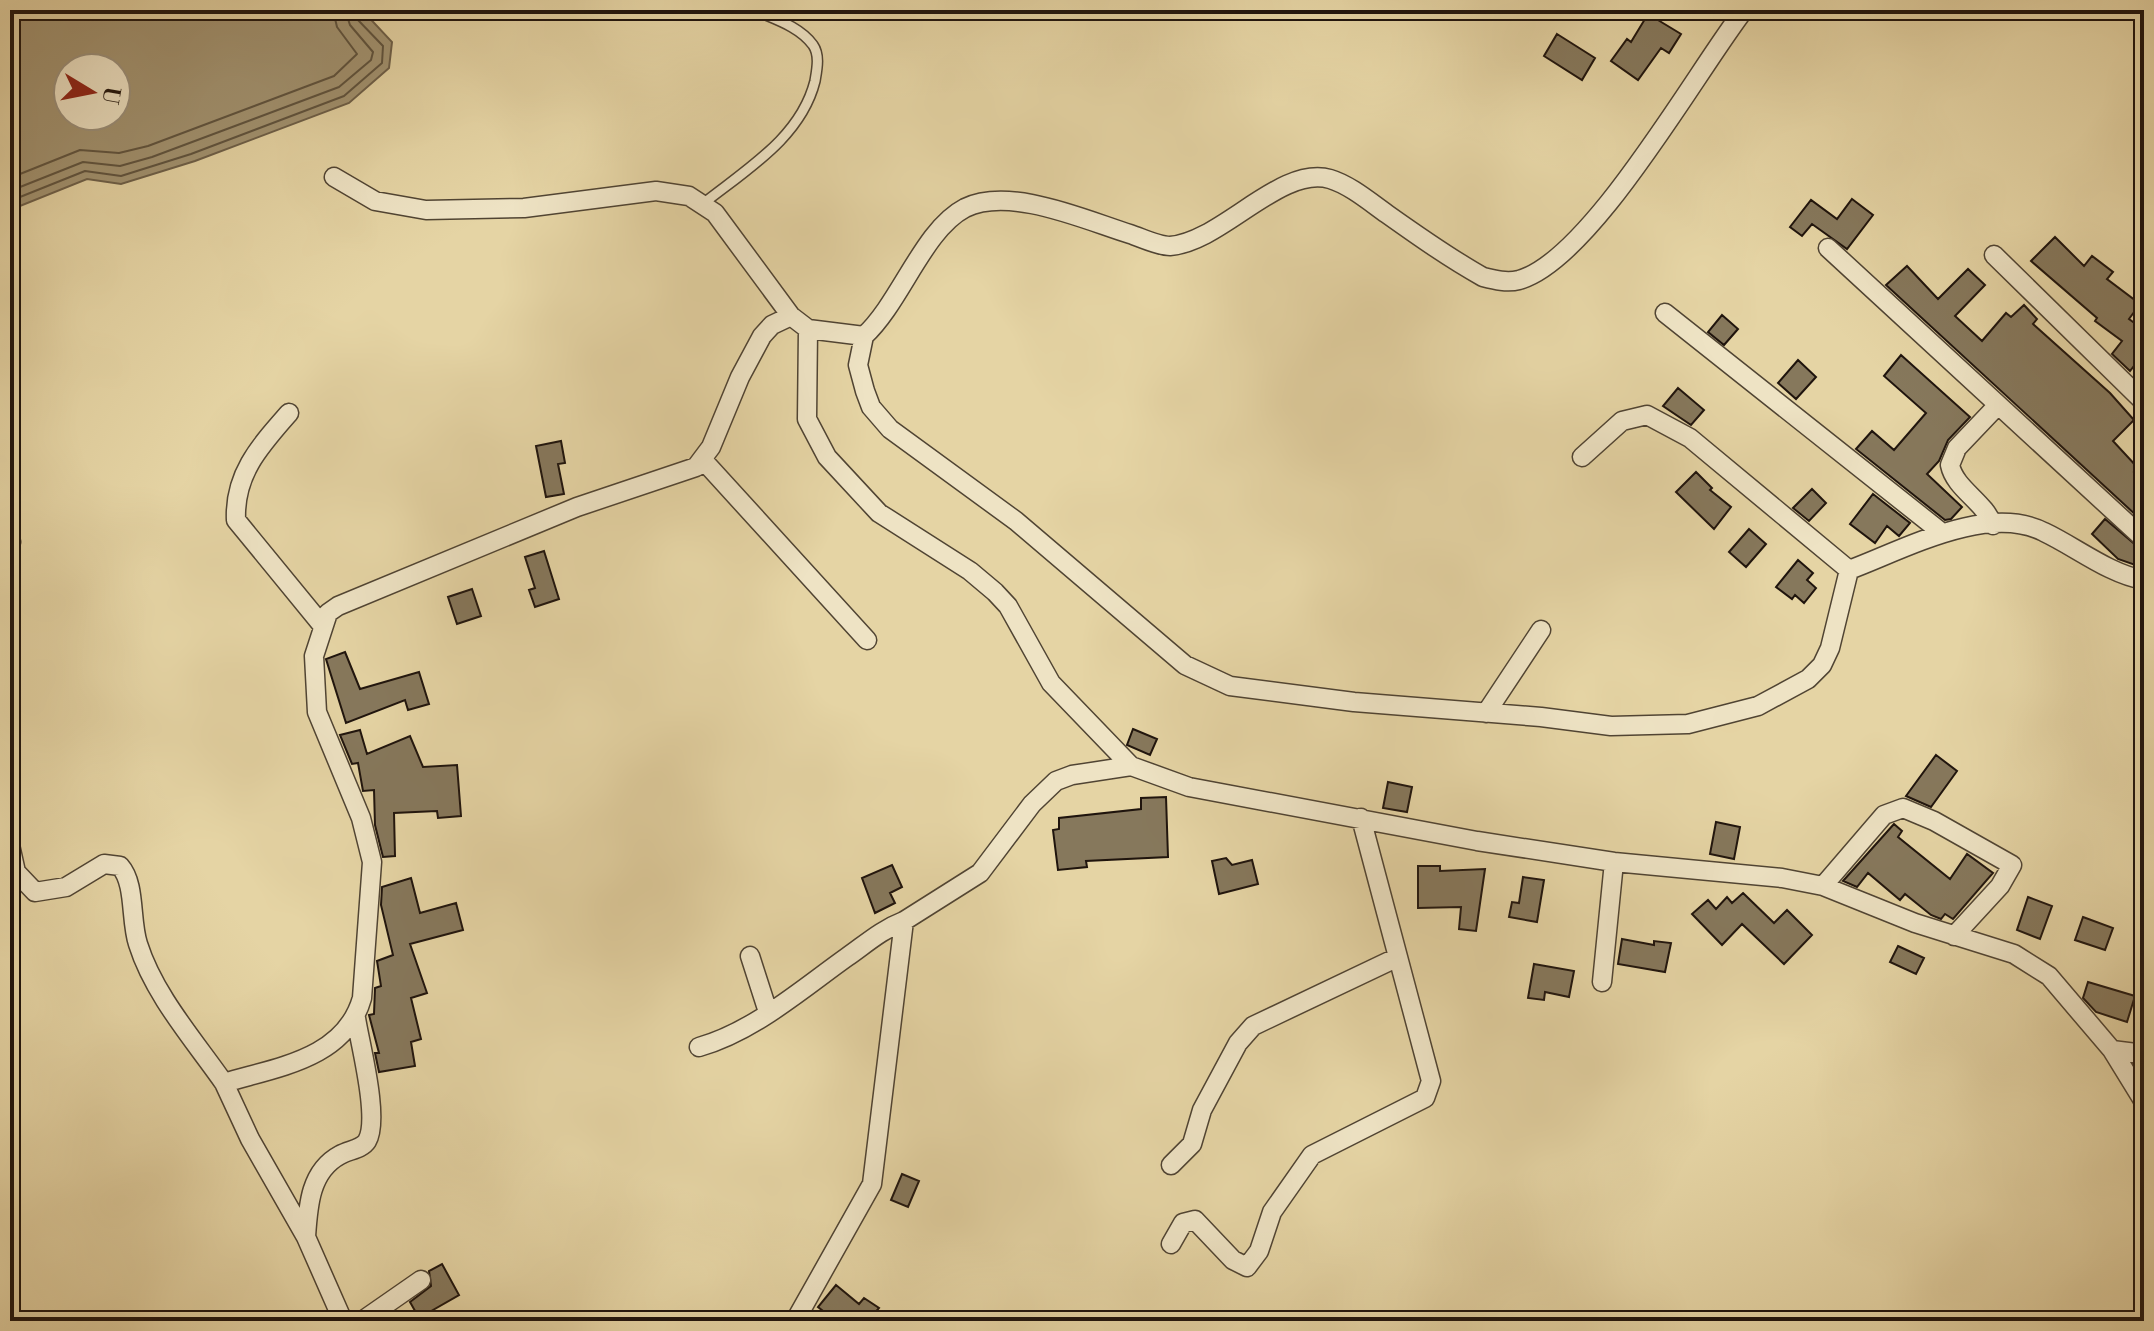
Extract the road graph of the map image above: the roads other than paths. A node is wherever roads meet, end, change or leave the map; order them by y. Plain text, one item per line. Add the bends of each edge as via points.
1 (754, 10) edge
2 (1744, 10) edge
3 (334, 177) dead end
4 (704, 203) junction
5 (1828, 248) dead end
6 (1994, 255) dead end
7 (1665, 313) dead end
8 (791, 316) junction
9 (808, 329) junction
10 (864, 336) junction
11 (2144, 402) edge
12 (1997, 406) junction
13 (289, 413) dead end
14 (1582, 457) dead end
15 (703, 460) junction
16 (1993, 525) junction
17 (1941, 532) junction
18 (2144, 539) edge
19 (1849, 570) junction
20 (2144, 580) edge
21 (322, 625) junction
22 (1541, 630) dead end
23 (867, 640) dead end
24 (1486, 713) junction
25 (1131, 766) junction
26 (1361, 818) junction
27 (10, 845) edge
28 (1614, 862) junction
29 (1823, 886) junction
30 (904, 921) junction
31 (1954, 936) junction
32 (750, 956) dead end
33 (1396, 958) junction
34 (1602, 982) dead end
35 (768, 1012) junction
36 (356, 1018) junction
37 (699, 1047) dead end
38 (2112, 1050) junction
39 (2144, 1054) edge
40 (224, 1083) junction
41 (2144, 1102) edge
42 (1171, 1165) dead end
43 (306, 1237) junction
44 (1171, 1244) dead end
45 (421, 1280) dead end
46 (343, 1321) edge
47 (362, 1321) edge
48 (795, 1321) edge

1 - 4 lane via 802,33 815,48 813,88 793,128
2 - 10 street via 1619,190 1579,236 1521,280 1483,277 1328,178 1278,189 1194,242 1166,246 1056,211 1015,201 984,201 962,209 933,239 887,312
3 - 4 street via 375,201 426,210 524,208 656,191
4 - 8 street
5 - 12 street
6 - 11 street
7 - 17 street
8 - 9 street
8 - 15 street via 762,336
9 - 10 street
9 - 25 street via 807,419 827,457 879,513 995,592 1051,683
10 - 24 street via 858,365 865,391 890,429 1016,521 1185,665 1230,686
12 - 16 street via 1957,448 1950,465
12 - 18 street
13 - 21 street via 248,461 235,500 236,520
14 - 19 street via 1622,421 1647,415 1690,438
15 - 21 street via 684,473 577,507 338,606
15 - 23 street
16 - 17 street
16 - 20 street via 2041,530
17 - 19 street
19 - 24 street via 1834,638 1822,665 1794,689 1758,706 1660,726
21 - 36 street via 314,672 317,712 361,818 372,862 366,971
22 - 24 street
25 - 26 street via 1189,787
25 - 30 street via 1056,781 980,873
26 - 28 street
26 - 33 street
27 - 40 street via 16,872 35,892 66,887 104,864 120,866 126,873 145,961
28 - 29 street
28 - 34 street
29 - 31 street
29 - 31 street via 1884,815 1903,808 2012,865
30 - 35 street via 874,934
30 - 48 street via 872,1184
31 - 38 street via 2014,954 2049,976
32 - 35 street
33 - 42 street via 1253,1026 1202,1110 1192,1144
33 - 44 street via 1431,1081 1425,1098 1312,1155 1272,1212 1259,1251 1247,1267 1233,1260 1195,1220 1183,1223
35 - 37 street via 730,1036
36 - 40 street via 312,1056
36 - 43 street via 370,1134 363,1145 330,1162 317,1180 309,1198
38 - 39 street
38 - 41 street
40 - 43 street
43 - 46 street
45 - 47 street

